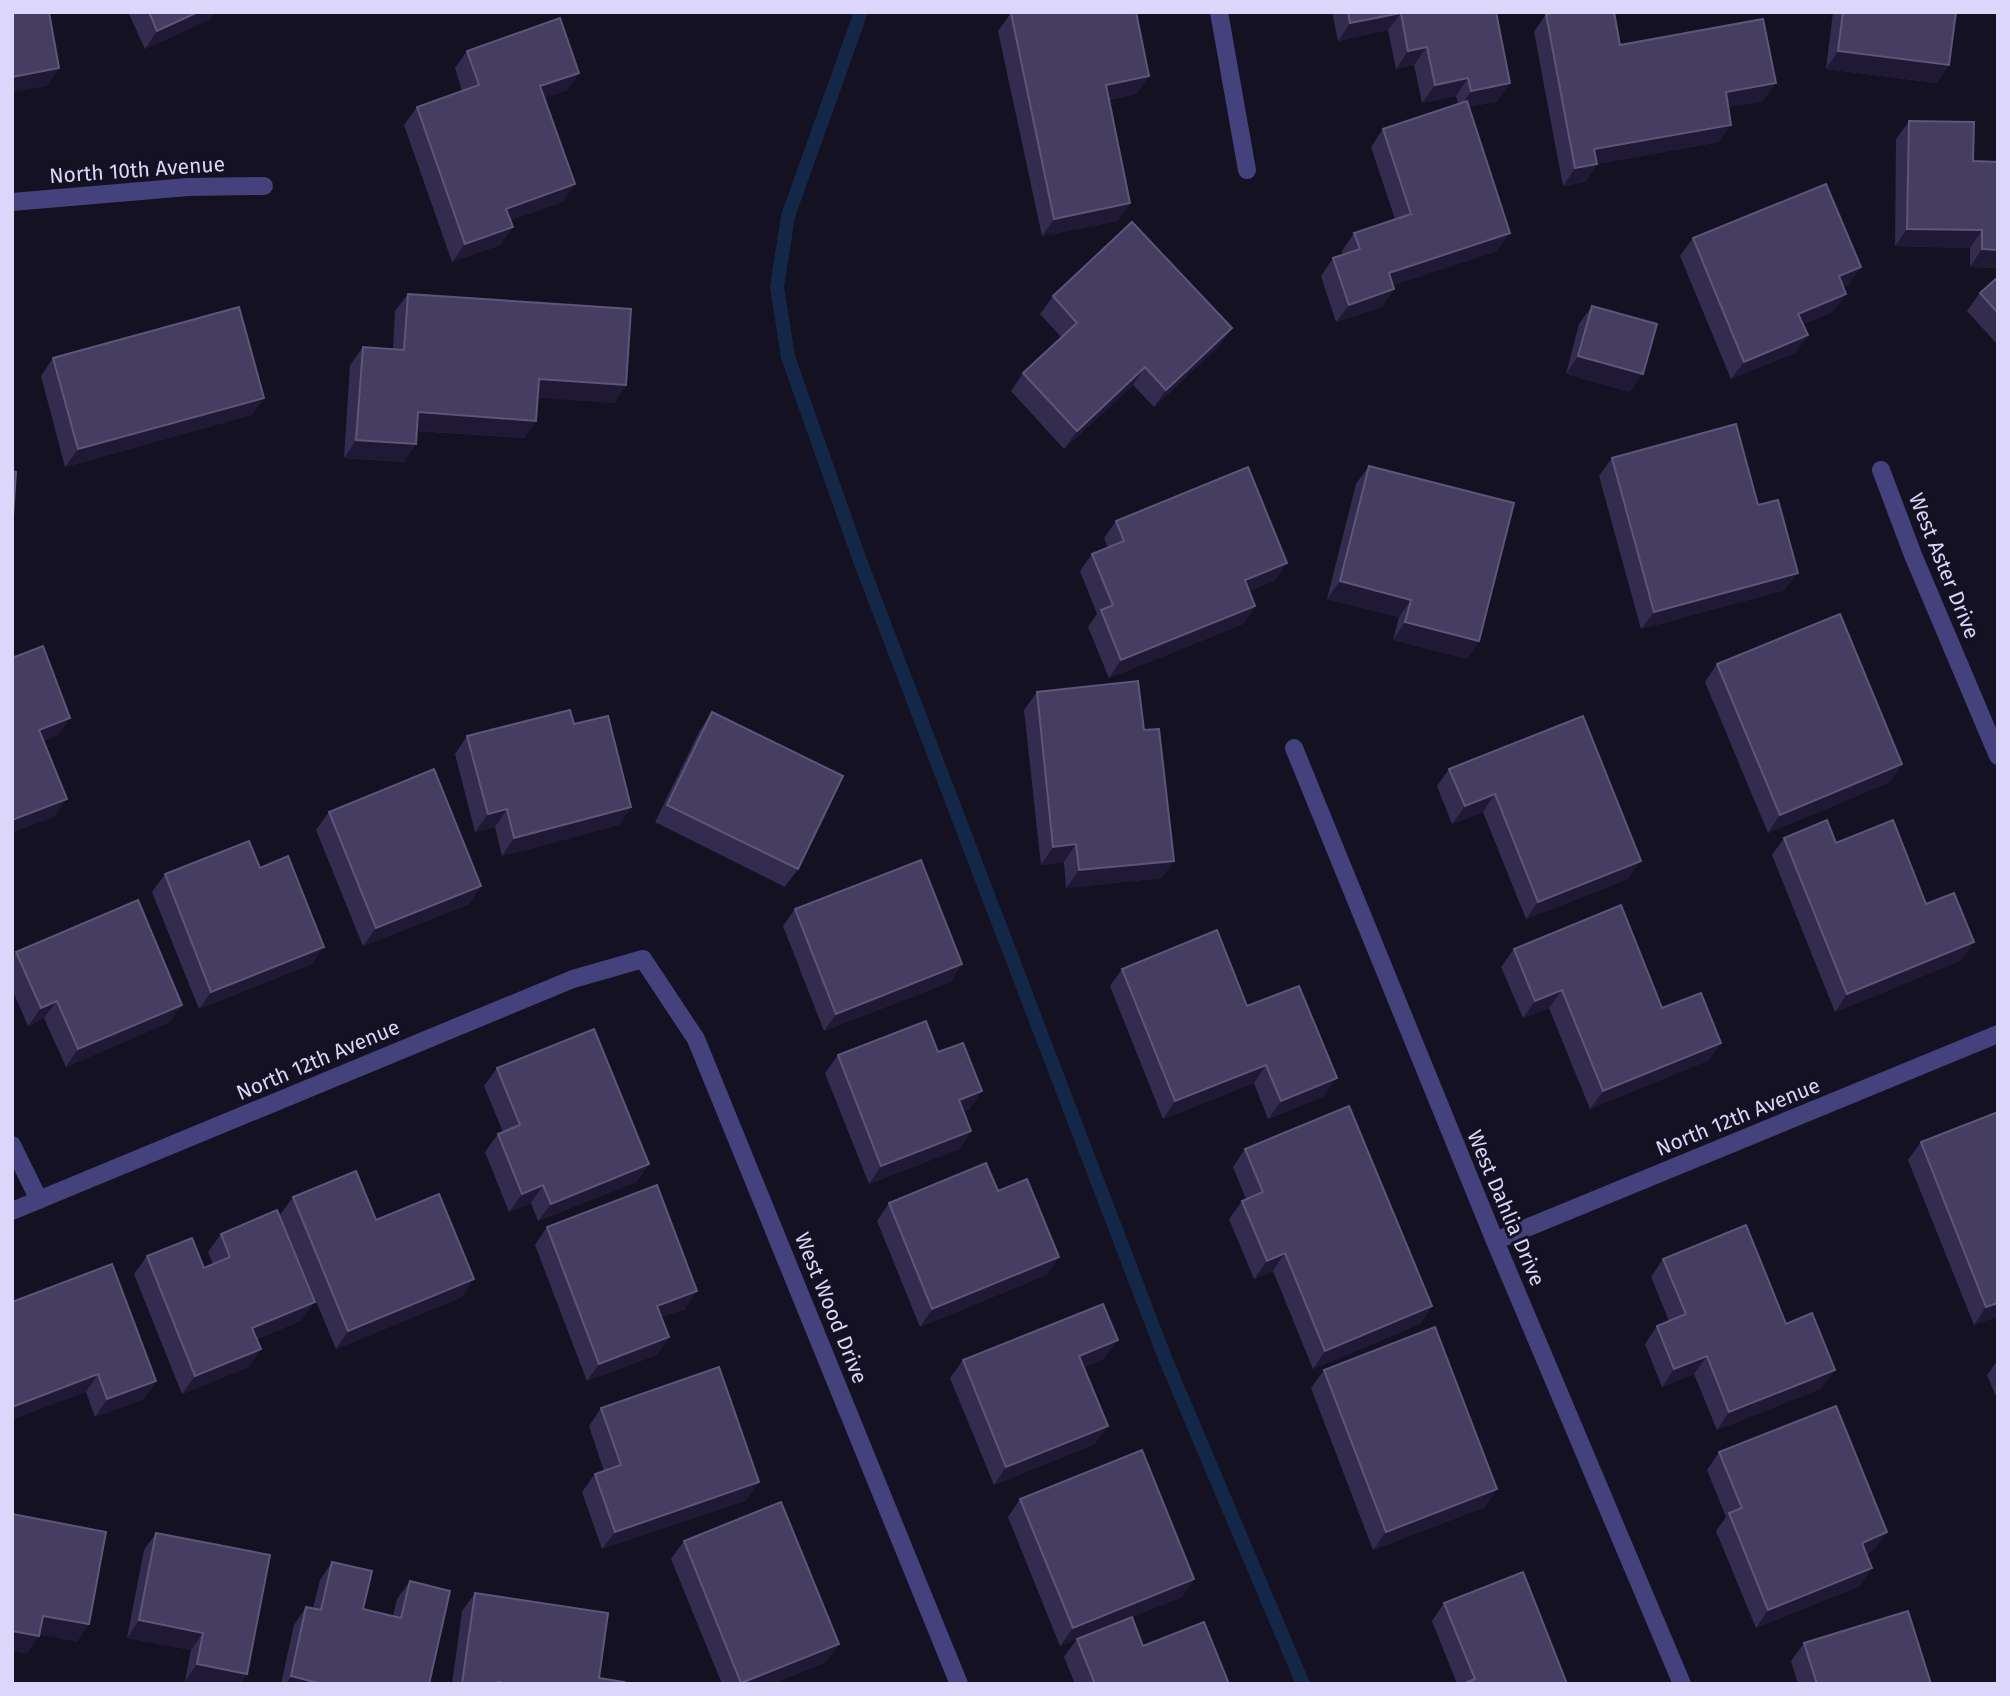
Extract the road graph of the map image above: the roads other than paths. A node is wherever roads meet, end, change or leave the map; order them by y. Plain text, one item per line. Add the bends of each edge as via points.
1 (1219, 12) edge
2 (1247, 170) dead end
3 (264, 186) dead end
4 (12, 202) edge
5 (1881, 470) dead end
6 (1293, 748) dead end
7 (1998, 756) edge
8 (643, 959) joint
9 (1998, 1034) edge
10 (12, 1145) edge
11 (39, 1200) junction
12 (12, 1211) edge
13 (1495, 1241) junction
14 (959, 1684) edge
15 (1682, 1684) edge

1 - 2 street
3 - 4 street, North 10th Avenue via 188,187
5 - 7 street, West Aster Drive
6 - 13 street, West Dahlia Drive
8 - 11 street, North 12th Avenue via 573,979
8 - 14 street, West Wood Drive via 696,1039
9 - 13 street, North 12th Avenue
10 - 11 street
11 - 12 street, North 12th Avenue
13 - 15 street, West Dahlia Drive

